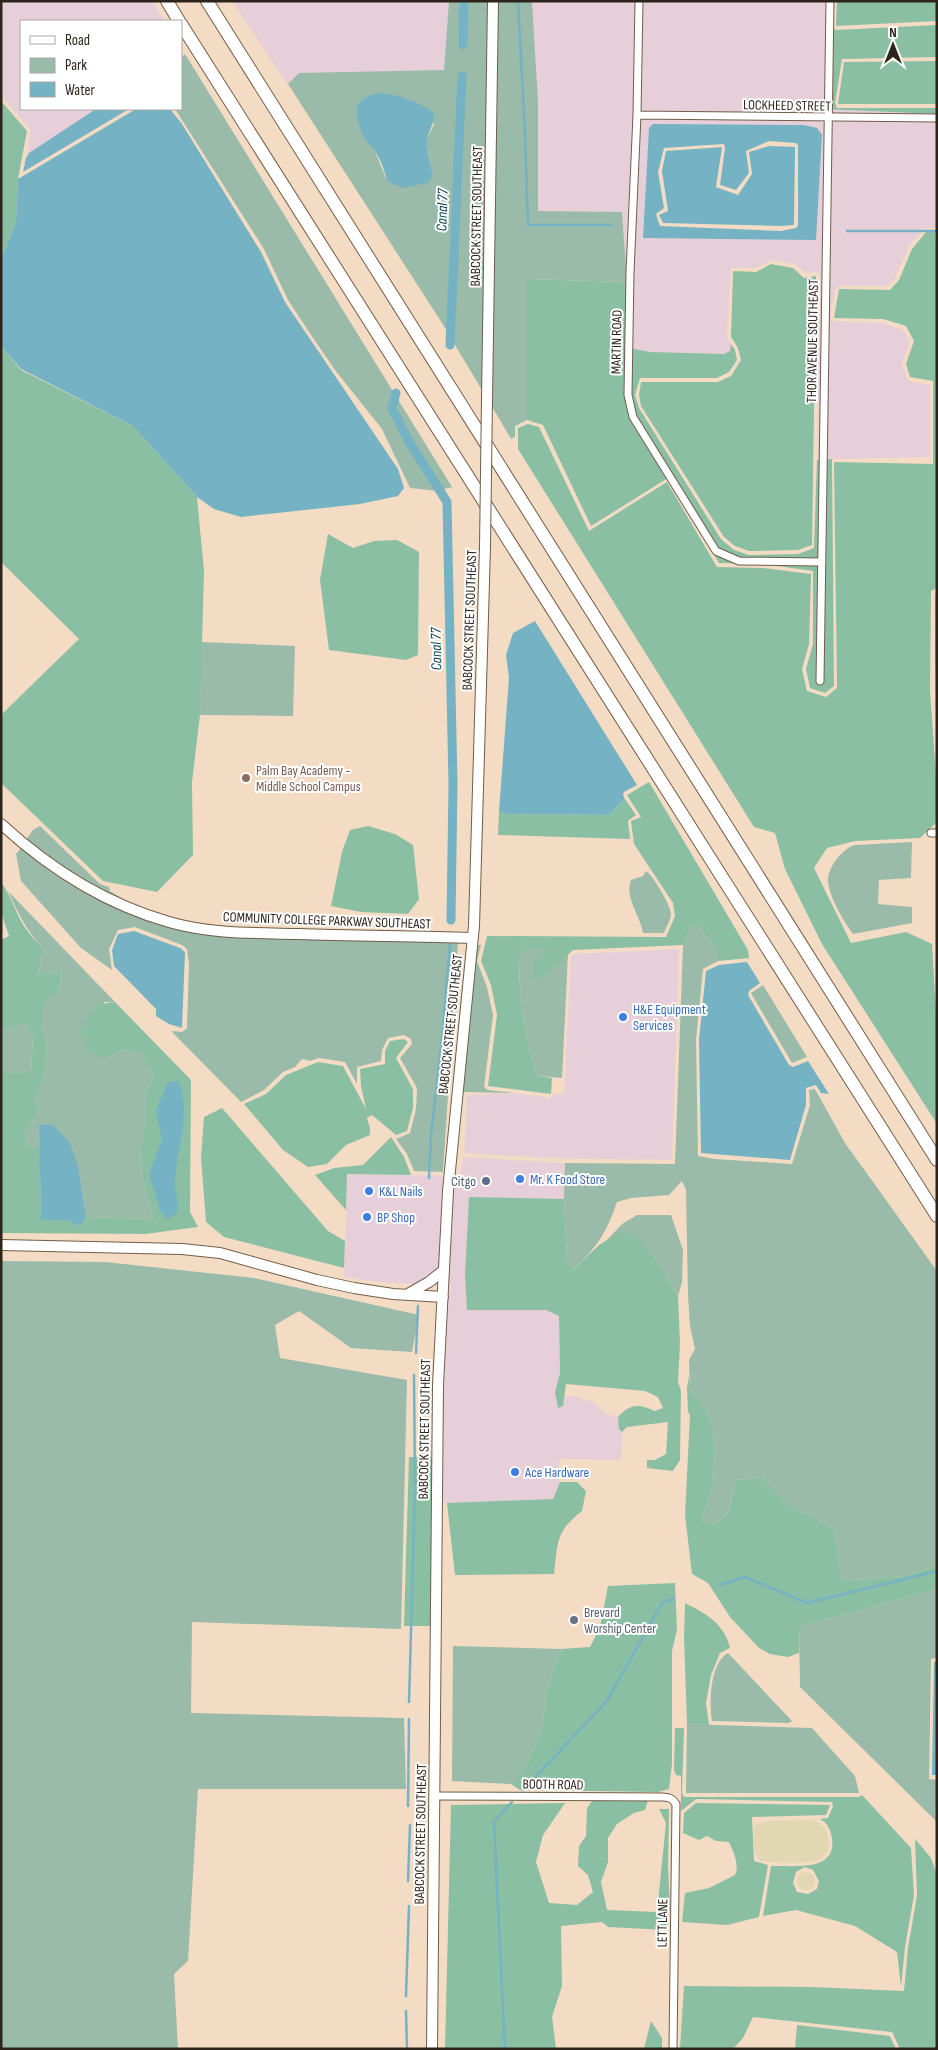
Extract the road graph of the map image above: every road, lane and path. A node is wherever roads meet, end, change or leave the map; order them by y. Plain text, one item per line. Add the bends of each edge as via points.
1 (166, 1) edge
2 (207, 1) edge
3 (493, 1) edge
4 (639, 1) edge
5 (830, 1) edge
6 (178, 20) edge
7 (182, 26) edge
8 (637, 115) junction
9 (828, 118) junction
10 (937, 118) edge
11 (822, 562) junction
12 (820, 681) dead end
13 (1, 824) edge
14 (472, 938) junction
15 (937, 1160) edge
16 (937, 1216) edge
17 (1, 1245) edge
18 (444, 1270) junction
19 (407, 1294) junction
20 (443, 1297) junction
21 (434, 1796) junction
22 (672, 1798) joint
23 (432, 2049) edge
24 (673, 2049) edge

1 - 6 highway
2 - 15 highway
3 - 14 main road, BABCOCK STREET SOUTHEAST, bridge via 485,547
4 - 8 street, MARTIN ROAD
5 - 9 street, THOR AVENUE SOUTHEAST
7 - 16 highway
8 - 9 street, LOCKHEED STREET
8 - 11 street, MARTIN ROAD via 628,395 633,418 716,551 739,561
9 - 10 street, LOCKHEED STREET
9 - 11 street, THOR AVENUE SOUTHEAST
11 - 12 street, THOR AVENUE SOUTHEAST
13 - 14 main road, COMMUNITY COLLEGE PARKWAY SOUTHEAST via 28,849 74,882 113,902 172,923 263,934
14 - 18 main road, BABCOCK STREET SOUTHEAST via 452,1138
17 - 19 main road via 182,1249 220,1253 354,1288
18 - 19 main road
18 - 20 main road, BABCOCK STREET SOUTHEAST
19 - 20 main road
20 - 21 main road, BABCOCK STREET SOUTHEAST via 438,1385
21 - 22 street, BOOTH ROAD
21 - 23 main road, BABCOCK STREET SOUTHEAST
22 - 24 street, LETT LANE via 676,1804

